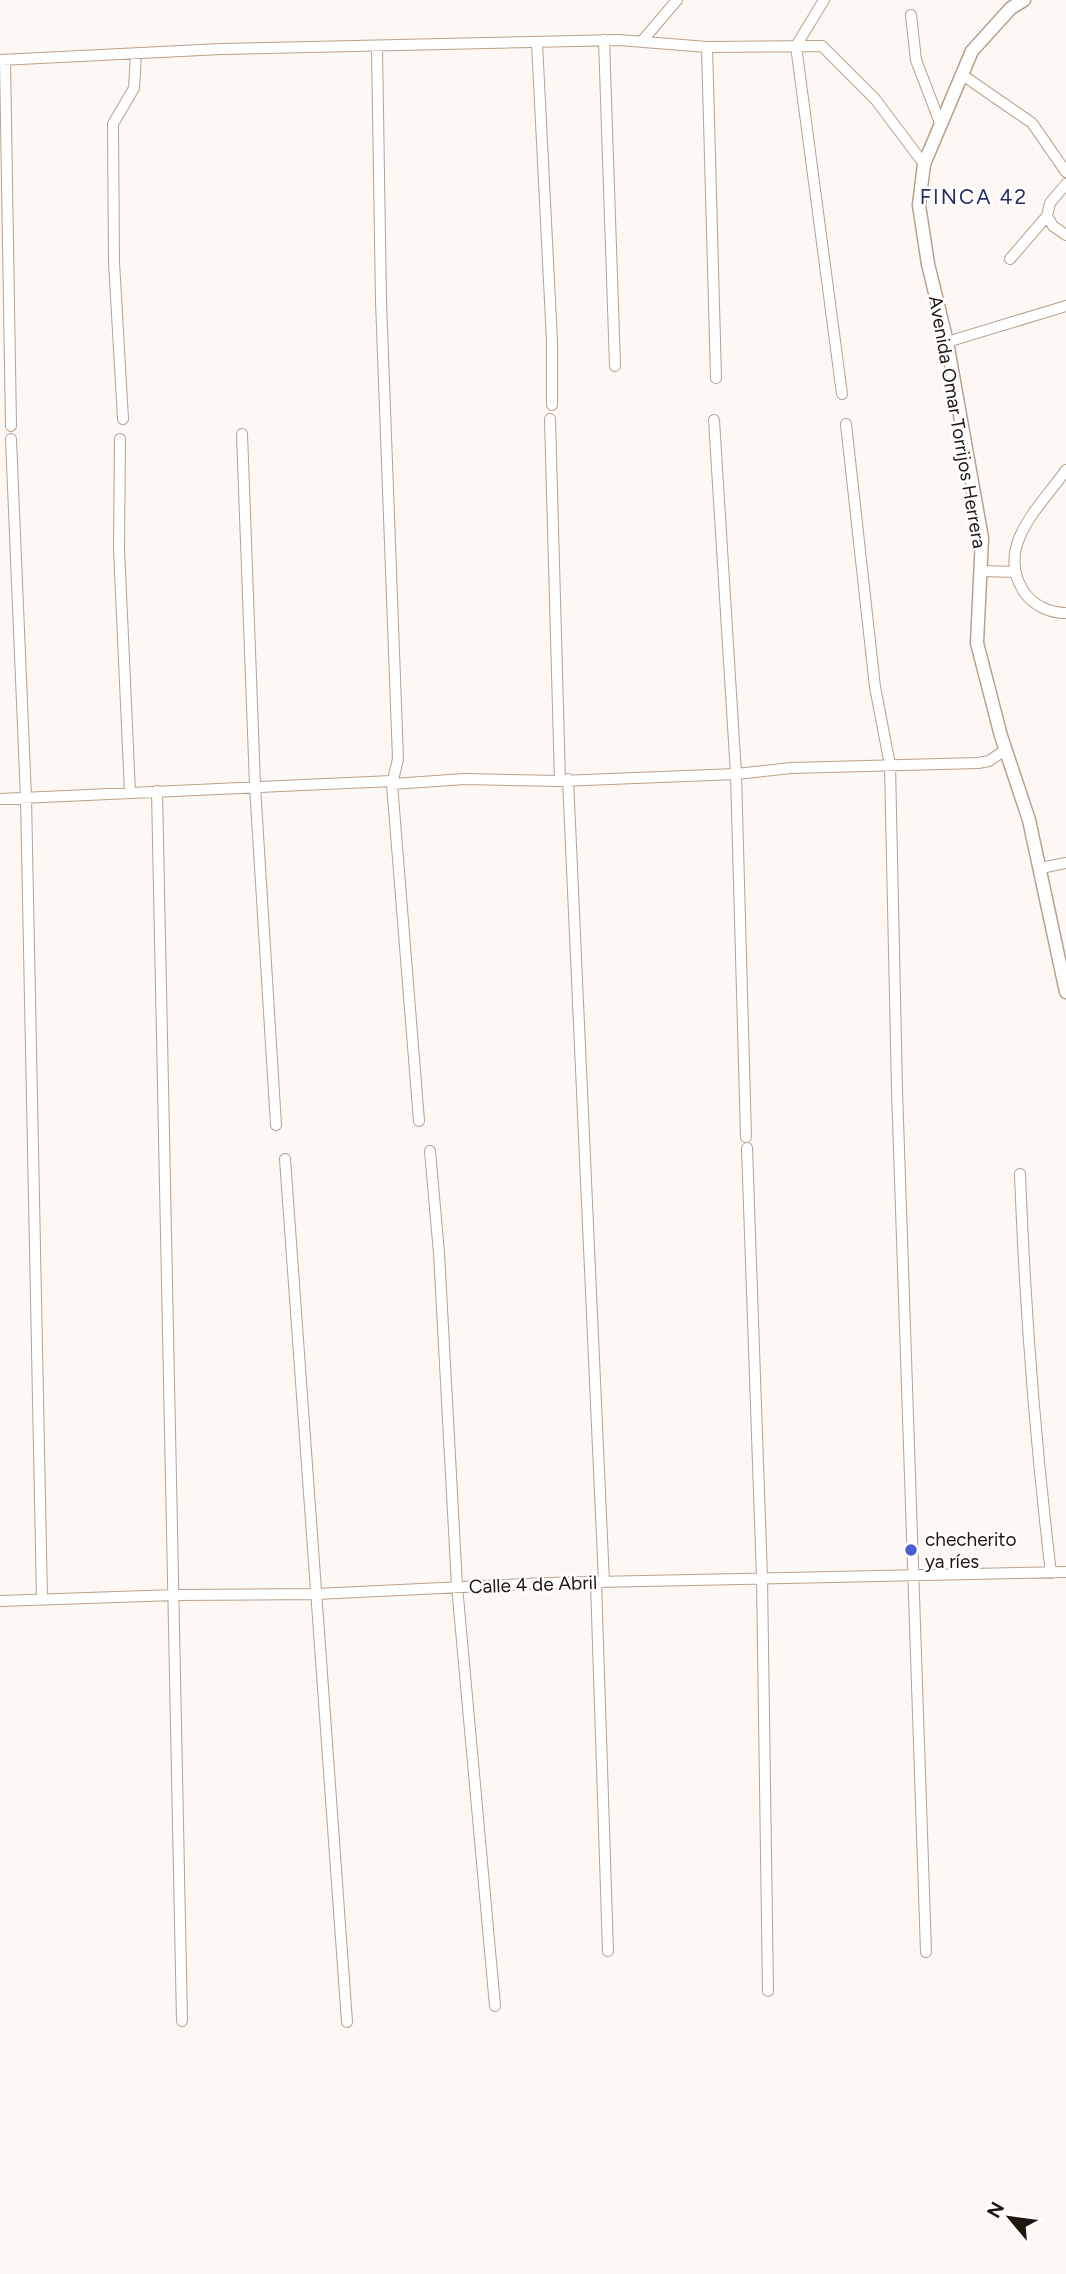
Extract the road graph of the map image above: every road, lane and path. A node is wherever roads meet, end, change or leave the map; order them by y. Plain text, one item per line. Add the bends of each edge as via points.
1 (677, 0) edge
2 (824, 0) edge
3 (1024, 0) edge
4 (911, 15) dead end
5 (604, 40) junction
6 (643, 40) junction
7 (537, 43) junction
8 (796, 46) junction
9 (377, 47) junction
10 (707, 47) junction
11 (136, 54) junction
12 (3, 60) edge
13 (961, 74) junction
14 (940, 123) junction
15 (924, 164) junction
16 (1066, 172) edge
17 (1066, 184) edge
18 (1047, 216) junction
19 (1066, 235) edge
20 (1010, 259) dead end
21 (1066, 306) edge
22 (947, 342) junction
23 (615, 366) dead end
24 (716, 378) dead end
25 (842, 394) dead end
26 (552, 405) dead end
27 (123, 419) dead end
28 (550, 419) dead end
29 (714, 420) dead end
30 (846, 424) dead end
31 (11, 426) dead end
32 (242, 433) dead end
33 (10, 439) dead end
34 (120, 439) dead end
35 (1066, 470) edge
36 (982, 571) junction
37 (1015, 572) junction
38 (1066, 613) edge
39 (1005, 750) junction
40 (890, 765) junction
41 (736, 774) junction
42 (564, 780) junction
43 (392, 784) junction
44 (255, 786) junction
45 (157, 791) junction
46 (130, 793) junction
47 (26, 797) junction
48 (0, 799) edge
49 (1066, 863) edge
50 (1041, 868) junction
51 (1062, 952) edge
52 (1066, 992) edge
53 (419, 1121) dead end
54 (276, 1125) dead end
55 (430, 1151) dead end
56 (285, 1159) dead end
57 (1020, 1174) dead end
58 (1066, 1572) edge
59 (1051, 1573) junction
60 (913, 1574) junction
61 (762, 1578) junction
62 (600, 1583) junction
63 (457, 1586) junction
64 (316, 1594) junction
65 (175, 1595) junction
66 (42, 1599) junction
67 (0, 1601) edge
68 (608, 1951) dead end
69 (926, 1952) dead end
70 (768, 1991) dead end
71 (495, 2006) dead end
72 (182, 2021) dead end
73 (347, 2022) dead end

1 - 6 street
2 - 8 street
3 - 13 street, Avenida Omar Torrijos Herrera via 972,51
4 - 14 street via 916,60
5 - 6 street
5 - 7 street
5 - 23 street
6 - 10 street
7 - 9 street
7 - 26 street
8 - 10 street
8 - 15 street via 822,46 875,99
8 - 25 street
9 - 11 street
9 - 43 street via 398,759
10 - 24 street
11 - 12 street
11 - 27 street via 134,88 113,124 114,262
12 - 31 street
13 - 14 street, Avenida Omar Torrijos Herrera
13 - 16 street via 1032,123
14 - 15 street, Avenida Omar Torrijos Herrera
15 - 22 street, Avenida Omar Torrijos Herrera via 919,205
17 - 18 street via 1050,203
18 - 19 street
18 - 20 street
21 - 22 street
22 - 36 street, Avenida Omar Torrijos Herrera via 982,538
28 - 42 street
29 - 41 street
30 - 40 street via 875,687
32 - 44 street
33 - 47 street
34 - 46 street via 119,549
35 - 37 street via 1020,534 1012,559
36 - 37 street
36 - 39 street, Avenida Omar Torrijos Herrera via 977,643
37 - 38 street via 1028,598 1048,610
39 - 40 street via 978,763
39 - 50 street, Avenida Omar Torrijos Herrera
40 - 41 street
40 - 60 street
41 - 42 street
41 - 61 street
42 - 43 street
42 - 62 street
43 - 44 street
43 - 53 street
44 - 45 street
44 - 54 street
45 - 46 street
45 - 65 street
46 - 47 street
47 - 48 street
47 - 66 street
49 - 50 street
50 - 51 street, Avenida Omar Torrijos Herrera
51 - 52 street, Avenida Omar Torrijos Herrera
55 - 63 street
56 - 64 street
57 - 59 street via 1033,1409
58 - 59 street, Calle 4 de Abril
59 - 60 street, Calle 4 de Abril
60 - 61 street, Calle 4 de Abril
60 - 69 street
61 - 62 street, Calle 4 de Abril
61 - 70 street
62 - 63 street, Calle 4 de Abril
62 - 68 street
63 - 64 street, Calle 4 de Abril
63 - 71 street
64 - 65 street, Calle 4 de Abril
64 - 73 street
65 - 66 street, Calle 4 de Abril
65 - 72 street
66 - 67 street, Calle 4 de Abril

